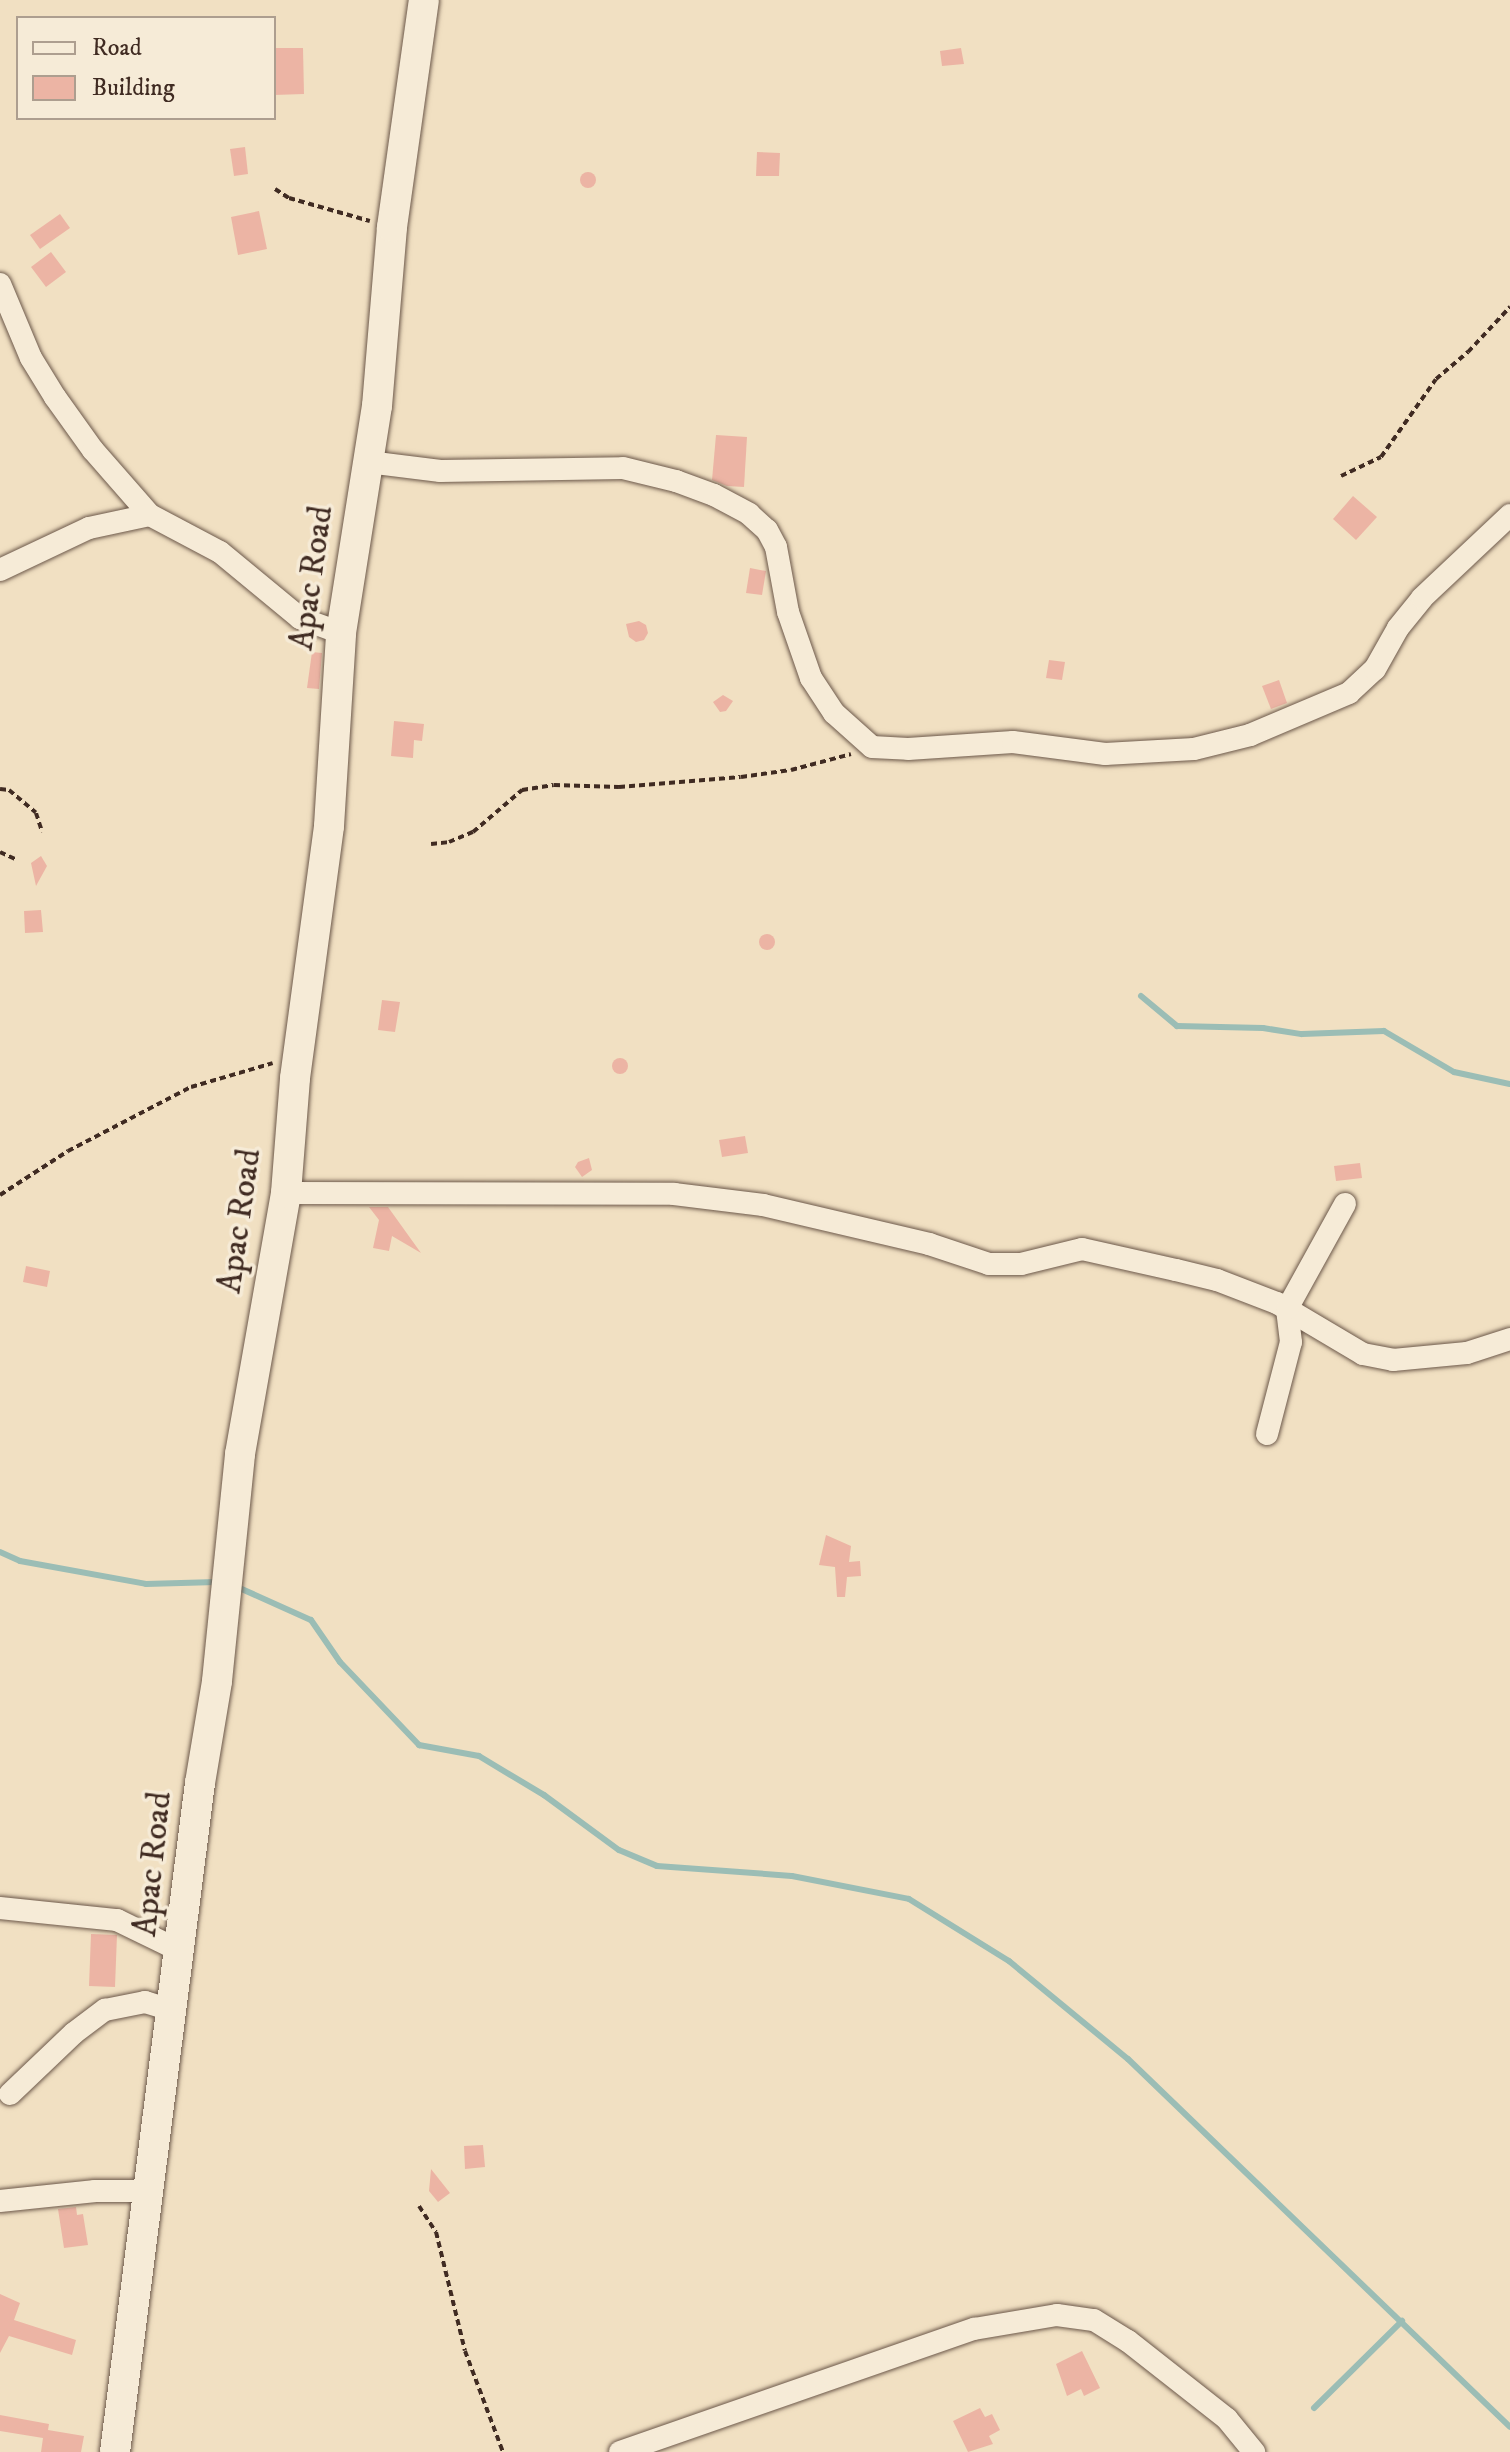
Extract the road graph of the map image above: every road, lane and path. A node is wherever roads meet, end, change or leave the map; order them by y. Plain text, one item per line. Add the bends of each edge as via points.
1 (424, 0) edge
2 (275, 189) dead end
3 (392, 227) junction
4 (0, 284) edge
5 (1510, 307) edge
6 (368, 462) junction
7 (1341, 476) dead end
8 (150, 515) junction
9 (1510, 515) edge
10 (0, 570) edge
11 (341, 633) junction
12 (872, 747) junction
13 (0, 789) edge
14 (42, 832) dead end
15 (431, 844) dead end
16 (0, 852) edge
17 (17, 860) dead end
18 (295, 1078) junction
19 (286, 1193) junction
20 (0, 1195) edge
21 (1345, 1204) dead end
22 (1287, 1309) junction
23 (1510, 1339) edge
24 (1267, 1434) dead end
25 (0, 1908) edge
26 (181, 1955) junction
27 (174, 2011) junction
28 (10, 2094) dead end
29 (150, 2191) junction
30 (0, 2201) edge
31 (419, 2206) dead end
32 (115, 2452) edge
33 (503, 2452) edge
34 (620, 2452) edge
35 (1254, 2452) edge

1 - 3 main road, Apac Road
2 - 3 path via 289,198
3 - 6 main road, Apac Road
4 - 8 street via 31,358 55,397
5 - 7 path via 1436,379 1381,457
6 - 11 main road, Apac Road
6 - 12 street via 440,471 623,468 676,481 749,514 776,547 788,612 811,678 834,713
8 - 10 street via 89,528
8 - 11 street via 220,552 300,618
9 - 12 street via 1422,598 1375,669 1349,693 1250,735 1194,749 1105,754 1013,742
11 - 18 main road, Apac Road via 329,826
12 - 15 path via 827,762 741,777 522,790 473,832
13 - 14 path via 9,790 36,813
16 - 17 path
18 - 19 main road, Apac Road
18 - 20 path via 271,1062 191,1087 68,1151
19 - 22 street via 674,1194 763,1205 929,1244 989,1264 1021,1264 1064,1251 1098,1252 1217,1280
19 - 26 main road, Apac Road via 240,1454
21 - 22 street
22 - 23 street via 1363,1354 1393,1360 1467,1353
22 - 24 street via 1291,1342
25 - 26 street via 117,1920
26 - 27 main road, Apac Road
27 - 28 street via 145,2002 105,2010
27 - 29 main road, Apac Road
29 - 30 street
29 - 32 main road, Apac Road
31 - 33 path via 436,2232 465,2351
34 - 35 street via 974,2329 1057,2315 1094,2320 1128,2341 1227,2419

